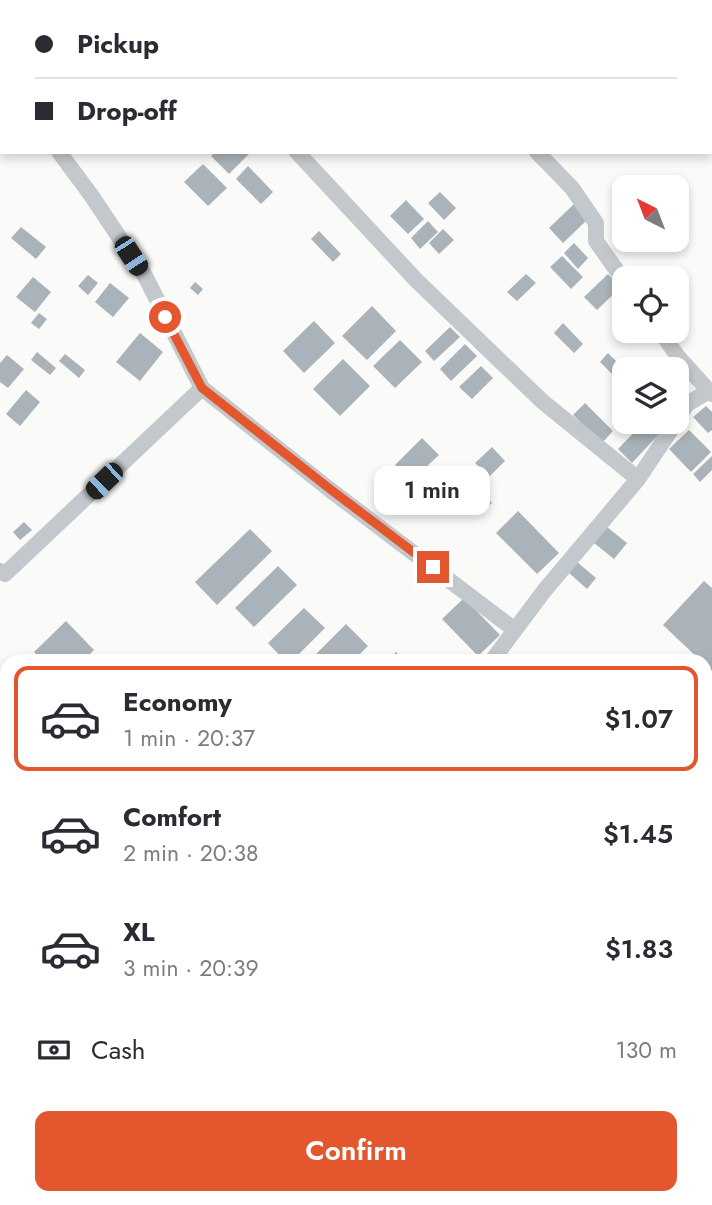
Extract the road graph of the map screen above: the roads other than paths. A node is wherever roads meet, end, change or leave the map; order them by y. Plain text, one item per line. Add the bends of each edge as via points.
1 (60, 154) edge
2 (299, 154) edge
3 (539, 154) edge
4 (613, 266) edge
5 (668, 343) edge
6 (202, 388) junction
7 (710, 393) edge
8 (689, 403) edge
9 (667, 434) edge
10 (638, 479) junction
11 (0, 571) edge
12 (515, 630) junction
13 (497, 654) edge

1 - 6 street via 145,276
2 - 10 street via 416,280 543,402
3 - 4 street via 572,188 596,223 596,242
5 - 7 street
6 - 11 street via 5,574
6 - 12 street
7 - 8 street
9 - 10 street
10 - 12 street
12 - 13 street

